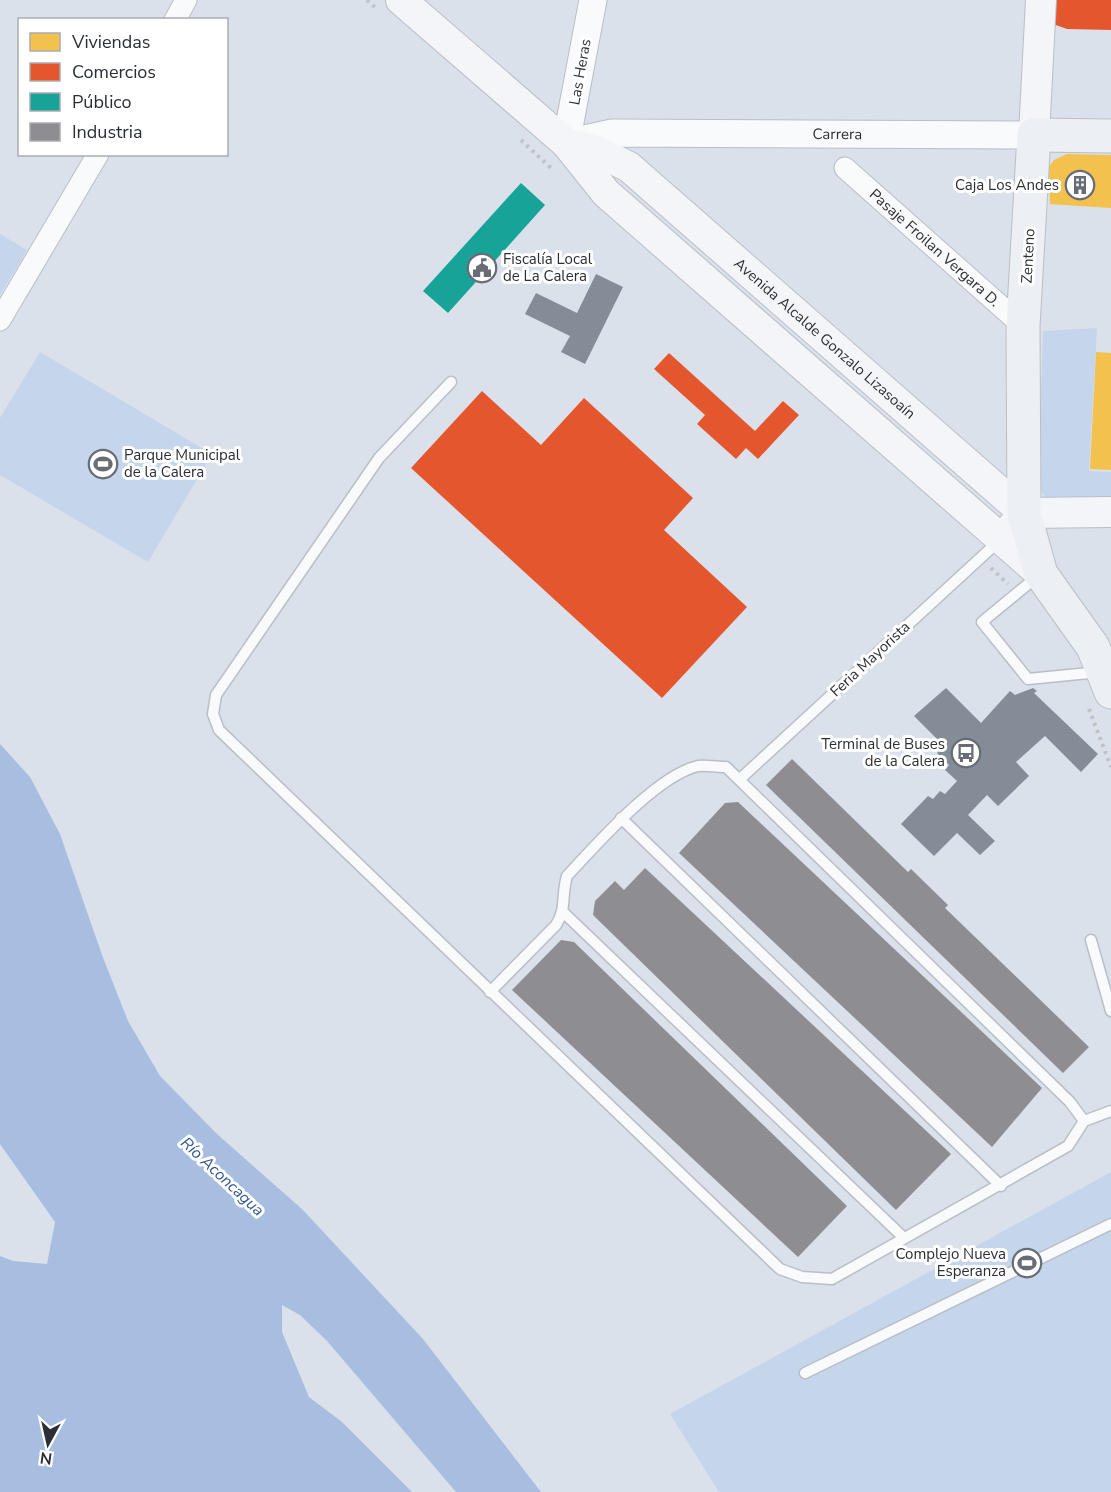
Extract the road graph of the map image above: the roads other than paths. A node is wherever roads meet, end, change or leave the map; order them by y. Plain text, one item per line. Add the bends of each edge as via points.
1 (186, 0) edge
2 (401, 0) edge
3 (593, 0) edge
4 (1041, 0) edge
5 (176, 18) edge
6 (1034, 135) junction
7 (1111, 136) edge
8 (566, 143) junction
9 (97, 156) edge
10 (845, 168) dead end
11 (0, 320) edge
12 (1023, 326) junction
13 (451, 382) dead end
14 (1111, 512) edge
15 (1024, 513) junction
16 (1000, 540) junction
17 (1041, 574) junction
18 (1107, 681) edge
19 (740, 779) junction
20 (621, 818) junction
21 (564, 913) junction
22 (1091, 940) dead end
23 (490, 992) junction
24 (1111, 1011) edge
25 (1111, 1111) edge
26 (1084, 1121) junction
27 (1000, 1185) junction
28 (1111, 1224) edge
29 (904, 1238) junction
30 (805, 1373) dead end

1 - 5 street
2 - 8 main road, Avenida Alcalde Gonzalo Lizasoaín
3 - 8 street, Las Heras
4 - 6 main road, Zenteno
6 - 7 main road, Carrera
6 - 8 street, Carrera via 612,133
6 - 12 main road, Zenteno
8 - 15 main road, Avenida Alcalde Gonzalo Lizasoaín via 597,151 629,168
8 - 16 main road, Avenida Alcalde Gonzalo Lizasoaín via 606,193
9 - 11 street
10 - 12 street, Pasaje Froilan Vergara D.
12 - 15 main road, Zenteno
13 - 23 lane via 379,458 216,695 213,714 219,730
14 - 15 main road
15 - 16 main road
15 - 17 main road, Avenida Alcalde Gonzalo Lizasoaín
16 - 17 main road, Avenida Alcalde Gonzalo Lizasoaín
16 - 19 lane, Feria Mayorista
17 - 18 main road, Avenida Alcalde Gonzalo Lizasoaín via 1093,647
17 - 18 lane via 982,622 1028,679
19 - 20 lane via 726,767 699,766 677,776
19 - 26 lane via 1070,1102
20 - 21 lane via 567,876
20 - 27 lane
21 - 23 lane
21 - 29 lane
22 - 24 lane
23 - 29 lane via 780,1269 802,1277 832,1279
25 - 26 lane
26 - 27 lane via 1068,1146
27 - 29 lane
28 - 30 lane

